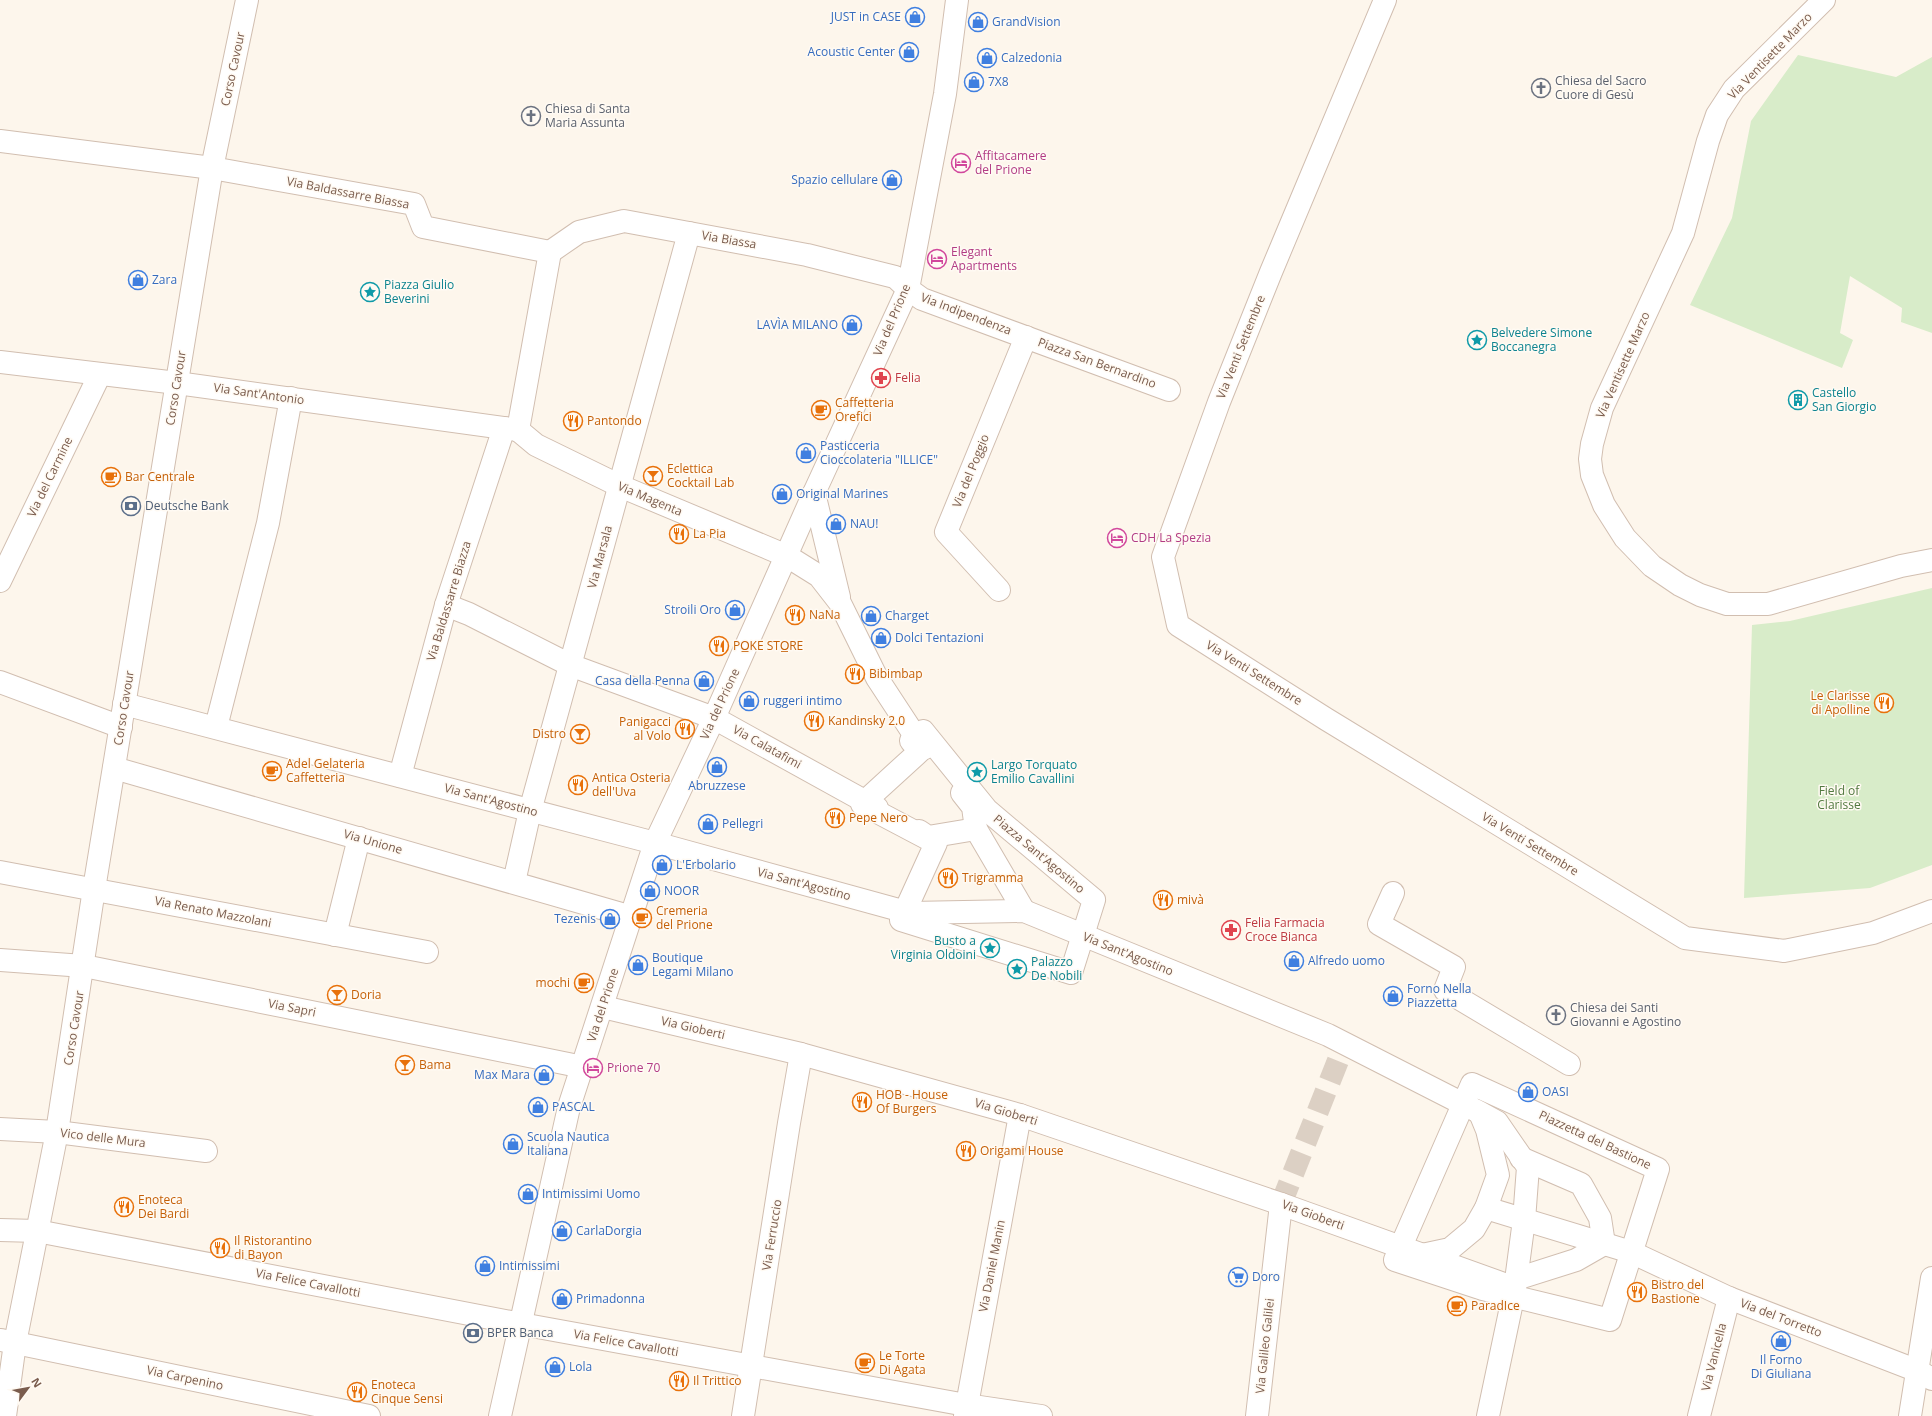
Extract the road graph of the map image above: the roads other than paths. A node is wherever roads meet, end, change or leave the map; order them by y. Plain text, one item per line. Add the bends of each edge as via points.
1 (247, 0) edge
2 (957, 0) edge
3 (1385, 0) edge
4 (1824, 0) edge
5 (0, 141) edge
6 (212, 168) junction
7 (689, 233) junction
8 (550, 252) junction
9 (908, 289) junction
10 (1026, 337) junction
11 (0, 362) edge
12 (100, 374) junction
13 (177, 383) junction
14 (1169, 390) dead end
15 (291, 398) junction
16 (511, 429) junction
17 (620, 486) junction
18 (814, 493) junction
19 (787, 556) junction
20 (1932, 560) edge
21 (0, 580) edge
22 (998, 590) dead end
23 (840, 603) junction
24 (446, 605) junction
25 (570, 665) junction
26 (0, 682) edge
27 (124, 704) junction
28 (714, 718) junction
29 (121, 727) junction
30 (216, 727) junction
31 (916, 737) junction
32 (114, 768) junction
33 (400, 776) junction
34 (864, 801) junction
35 (530, 811) junction
36 (976, 829) junction
37 (359, 838) junction
38 (655, 843) junction
39 (0, 872) edge
40 (514, 882) junction
41 (94, 889) junction
42 (1393, 892) dead end
43 (905, 911) junction
44 (1024, 911) junction
45 (1932, 911) edge
46 (632, 917) junction
47 (335, 935) junction
48 (1083, 935) junction
49 (427, 952) dead end
50 (0, 960) edge
51 (84, 966) junction
52 (603, 1007) junction
53 (802, 1054) junction
54 (1568, 1064) dead end
55 (583, 1067) junction
56 (1471, 1109) junction
57 (1020, 1115) junction
58 (0, 1129) edge
59 (57, 1132) junction
60 (206, 1151) dead end
61 (1522, 1158) junction
62 (1281, 1204) junction
63 (1486, 1208) junction
64 (1524, 1220) junction
65 (0, 1230) edge
66 (37, 1231) junction
67 (1604, 1244) junction
68 (1400, 1247) junction
69 (1631, 1252) junction
70 (1422, 1254) junction
71 (1932, 1278) edge
72 (1515, 1288) junction
73 (1729, 1298) junction
74 (521, 1324) junction
75 (8, 1341) edge
76 (752, 1365) junction
77 (1925, 1375) edge
78 (965, 1410) edge
79 (5, 1416) edge
80 (369, 1416) edge
81 (500, 1416) edge
82 (743, 1416) edge
83 (1041, 1416) edge
84 (1257, 1416) edge
85 (1488, 1416) edge
86 (1699, 1416) edge
87 (1910, 1416) edge

1 - 6 street, Corso Cavour
2 - 9 street, Via del Prione via 945,94
3 - 45 street, Via Venti Settembre via 1268,279 1219,402 1163,557 1178,625 1326,719 1684,938 1784,951 1872,934
4 - 20 street, Via Ventisette Marzo via 1734,89 1717,115 1683,233 1602,408 1592,444 1592,475 1604,505 1625,538 1652,566 1680,585 1727,604 1768,604 1901,566
5 - 6 street, Via Baldassarre Biassa
6 - 8 street, Via Baldassarre Biassa via 414,204 423,227
6 - 13 street, Corso Cavour
7 - 8 street, Via Biassa via 624,221 579,232
7 - 9 street, Via Biassa via 807,254 895,277
7 - 17 street, Via Marsala
8 - 16 street
9 - 10 street, Via Indipendenza via 922,299
9 - 18 street, Via del Prione
10 - 14 street, Piazza San Bernardino
10 - 22 street, Via del Poggio via 946,532
11 - 12 street, Via Sant'Antonio
12 - 13 street, Via Sant'Antonio
12 - 21 street, Via del Carmine
13 - 15 street, Via Sant'Antonio
13 - 27 street, Corso Cavour
15 - 16 street, Via Sant'Antonio
15 - 30 street via 268,523
16 - 17 street, Via Magenta via 536,445
16 - 24 street, Via Baldassarre Biazza
17 - 19 street, Via Magenta
17 - 25 street, Via Marsala
18 - 19 street, Via del Prione
18 - 23 street
19 - 23 street, Via Magenta via 818,576
19 - 28 street, Via del Prione
23 - 31 street via 877,678
24 - 25 street, Via Calatafimi
24 - 33 street, Via Baldassarre Biazza
25 - 28 street, Via Calatafimi
25 - 35 street, Via Marsala
26 - 29 street
27 - 29 street, Corso Cavour
27 - 30 street, Via Sant'Agostino
28 - 34 street, Via Calatafimi
28 - 38 street, Via del Prione
29 - 32 street, Corso Cavour
30 - 33 street, Via Sant'Agostino
31 - 34 street via 911,741 920,751
31 - 36 street via 973,807
31 - 48 street, Piazza Sant'Agostino via 923,731 987,810 1094,900
32 - 37 street, Via Unione
32 - 41 street, Corso Cavour
33 - 35 street, Via Sant'Agostino
34 - 36 street, Via Calatafimi via 928,837
34 - 43 street via 862,804 936,843
35 - 38 street, Via Sant'Agostino
35 - 40 street, Via Marsala
36 - 44 street
37 - 40 street, Via Unione
37 - 47 street
38 - 43 street, Via Sant'Agostino
38 - 46 street, Via del Prione
39 - 41 street, Via Renato Mazzolani
40 - 46 street, Via Unione
41 - 47 street, Via Renato Mazzolani
41 - 51 street, Corso Cavour
42 - 54 street via 1379,924 1454,966 1445,990
43 - 44 street, Via Sant'Agostino
43 - 48 street, Piazza Sant'Agostino via 901,920 1071,973
44 - 48 street, Via Sant'Agostino
46 - 52 street, Via del Prione
47 - 49 street, Via Renato Mazzolani
48 - 56 street, Via Sant'Agostino via 1328,1035
50 - 51 street, Via Sapri
51 - 55 street, Via Sapri
51 - 59 street, Corso Cavour
52 - 53 street, Via Gioberti
52 - 55 street, Via del Prione
53 - 57 street, Via Gioberti
53 - 76 street, Via Ferruccio
55 - 74 street, Via del Prione via 569,1107
56 - 61 street via 1497,1122
56 - 63 street, Piazzetta del Bastione via 1487,1130 1498,1175
56 - 68 street, Piazzetta del Bastione
56 - 69 street, Piazzetta del Bastione via 1472,1084 1658,1168
57 - 62 street, Via Gioberti
57 - 78 street, Via Daniel Manin
58 - 59 street, Vico delle Mura
59 - 60 street, Vico delle Mura
59 - 66 street, Corso Cavour
61 - 64 street via 1528,1167
61 - 67 street via 1581,1184 1600,1218
62 - 68 street, Via Gioberti
62 - 84 street, Via Galileo Galilei
63 - 64 street
63 - 70 street, Piazzetta del Bastione via 1474,1229 1450,1249
64 - 67 street
64 - 72 street
65 - 66 street, Via Felice Cavallotti
66 - 74 street, Via Felice Cavallotti
66 - 75 street, Corso Cavour
67 - 69 street
67 - 72 street
68 - 70 street, Piazzetta del Bastione
68 - 72 street, Piazzetta del Bastione via 1395,1260 1483,1289
69 - 72 street, Piazzetta del Bastione via 1610,1320
69 - 73 street, Via del Torretto
70 - 72 street, Piazzetta del Bastione
71 - 77 street
72 - 85 street
73 - 77 street, Via del Torretto
73 - 86 street, Via Vanicella
74 - 76 street, Via Felice Cavallotti
74 - 81 street, Via del Prione
75 - 79 street, Corso Cavour
75 - 80 street, Via Carpenino
76 - 78 street, Via Felice Cavallotti
76 - 82 street, Via Ferruccio
77 - 87 street
78 - 83 street, Via Felice Cavallotti

